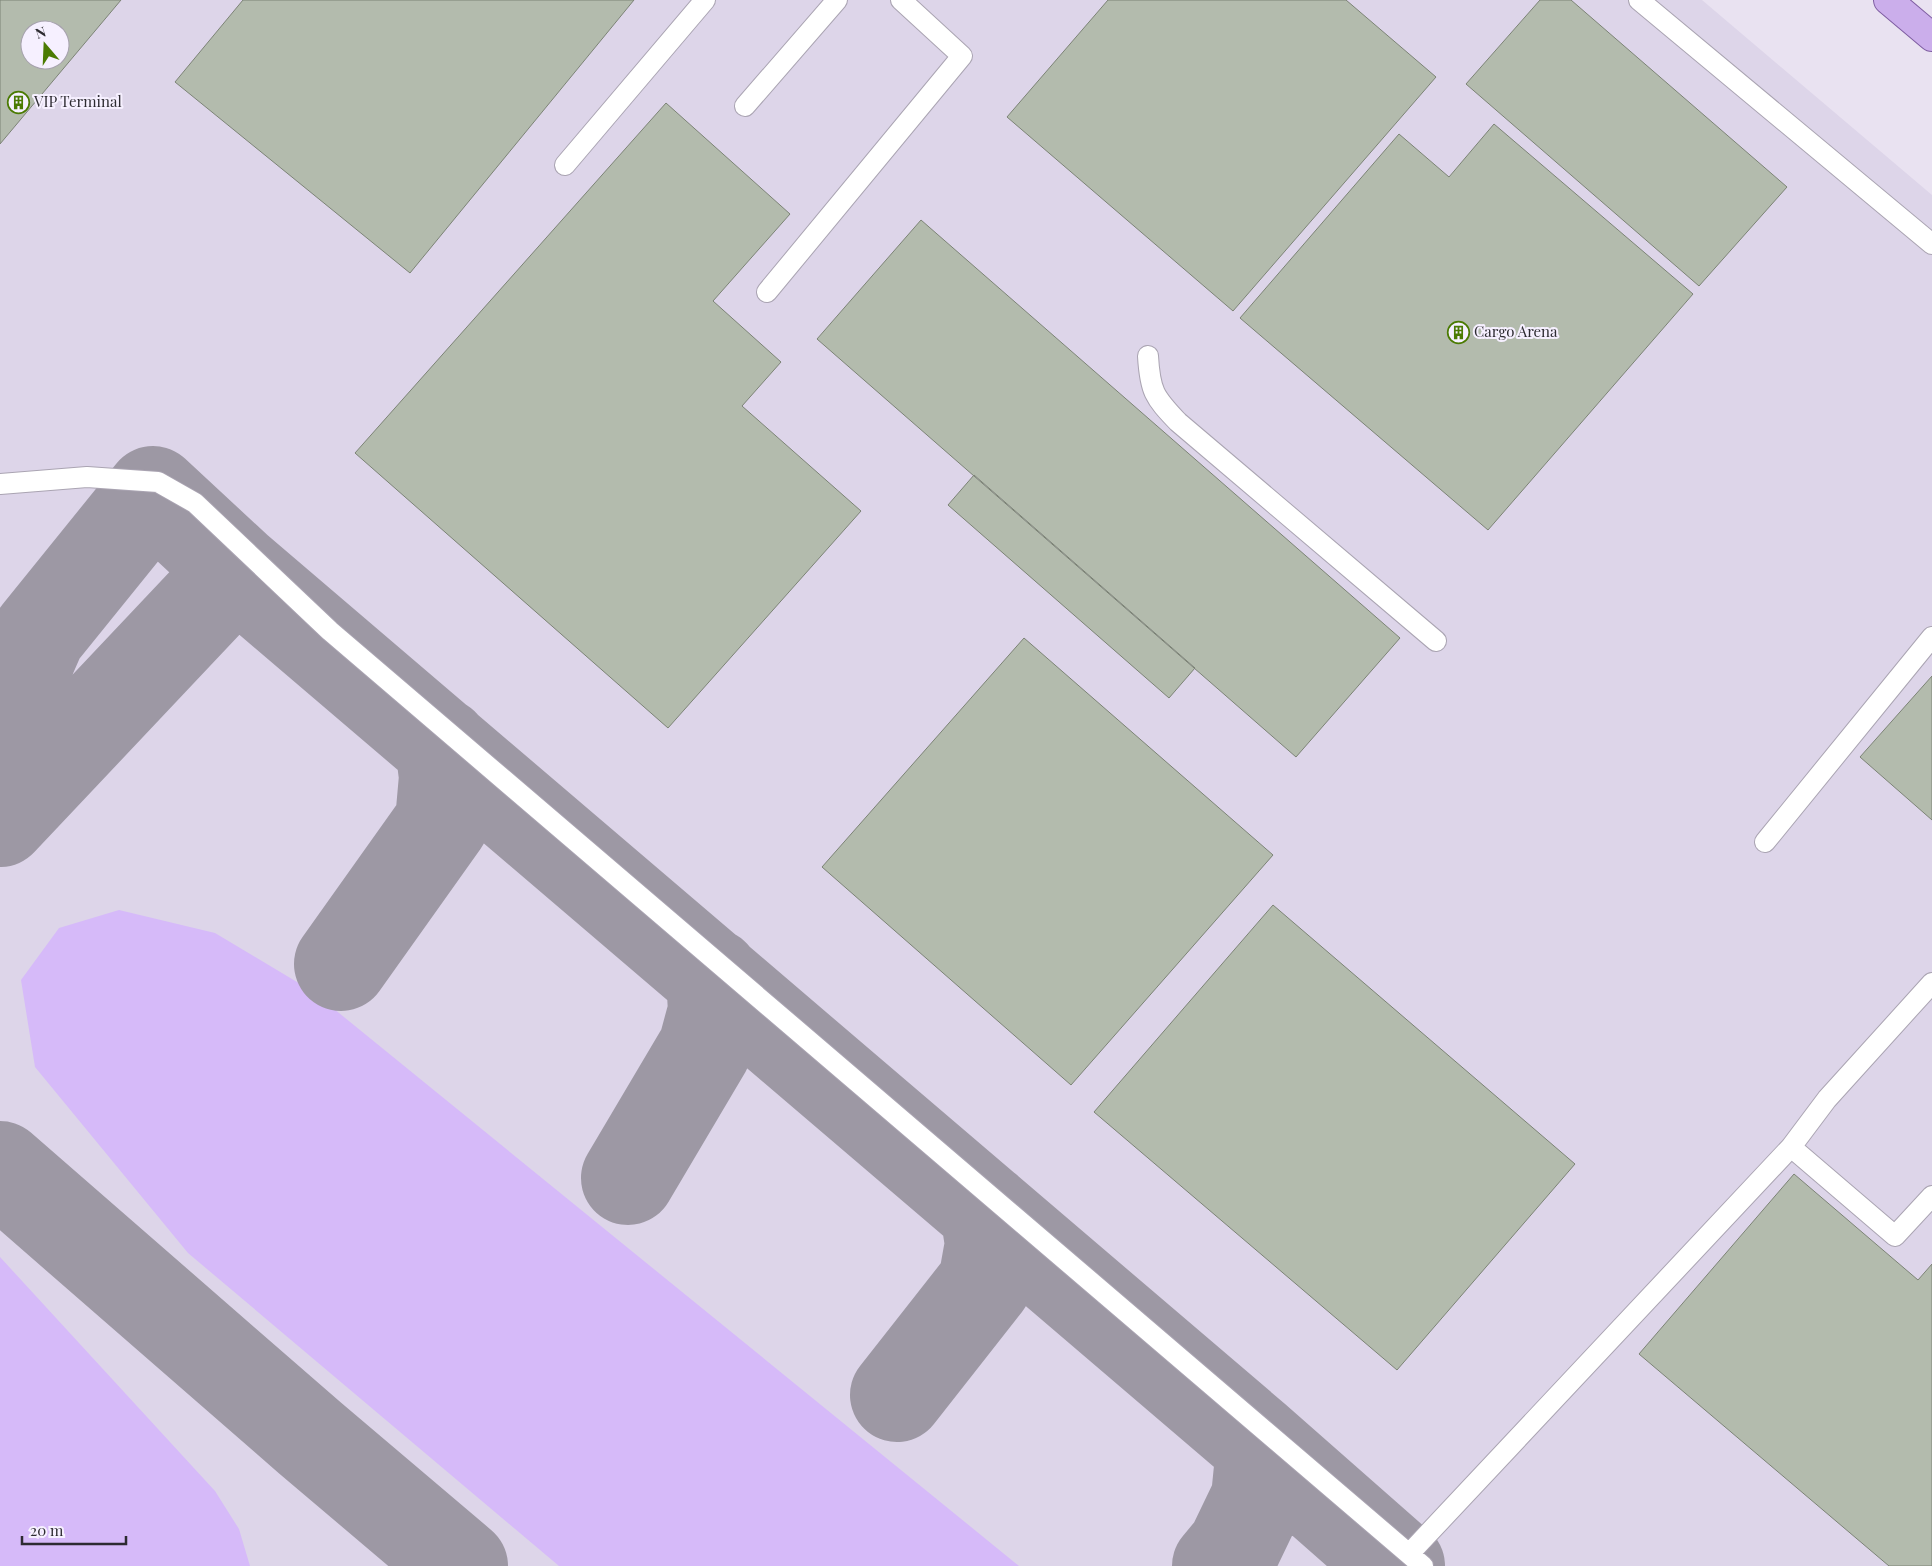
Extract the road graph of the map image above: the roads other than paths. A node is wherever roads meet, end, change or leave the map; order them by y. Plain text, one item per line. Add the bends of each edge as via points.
1 (705, 0) edge
2 (837, 0) edge
3 (901, 0) edge
4 (1639, 0) edge
5 (1888, 0) edge
6 (1932, 37) edge
7 (746, 106) dead end
8 (565, 165) dead end
9 (1932, 244) edge
10 (767, 292) dead end
11 (1148, 356) dead end
12 (0, 484) edge
13 (1932, 637) edge
14 (1436, 641) dead end
15 (1765, 842) dead end
16 (1932, 983) edge
17 (1791, 1147) junction
18 (1932, 1196) edge
19 (1416, 1560) edge

1 - 8 lane
2 - 7 lane
3 - 10 lane via 962,56
4 - 9 lane
5 - 6 main road
11 - 14 lane via 1150,383 1160,404 1178,422
12 - 19 lane via 87,477 158,482 195,503 338,638
13 - 15 lane
16 - 17 lane via 1827,1099
17 - 18 lane via 1895,1236
17 - 19 lane

